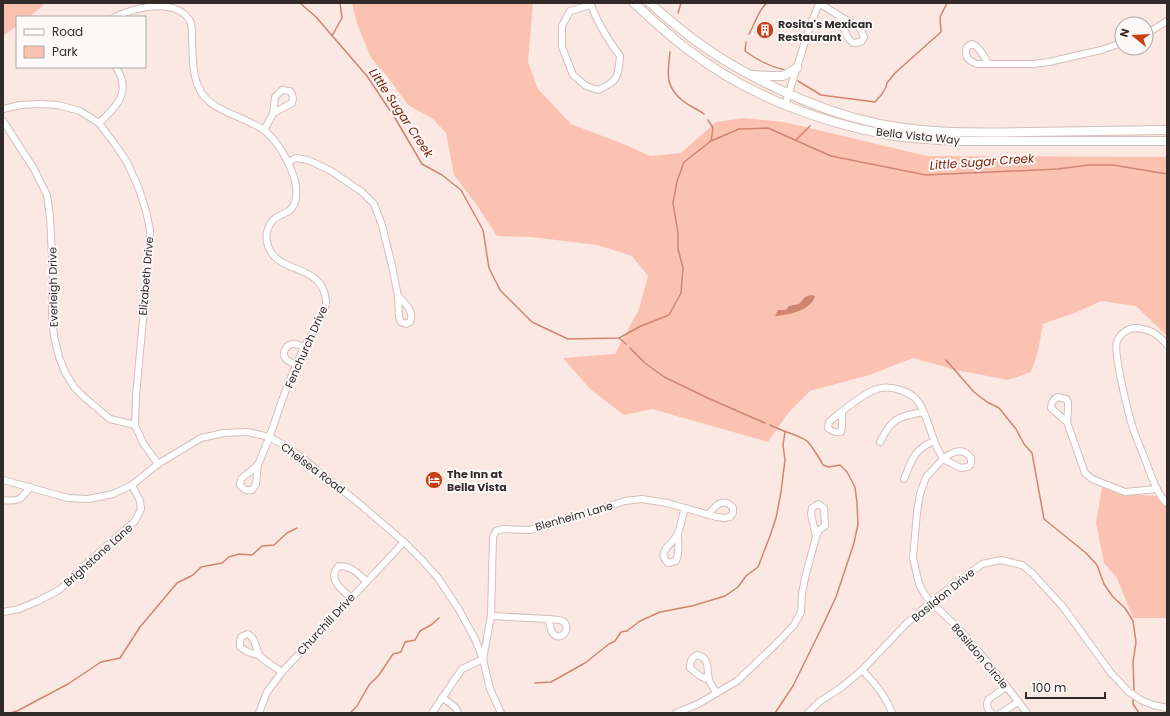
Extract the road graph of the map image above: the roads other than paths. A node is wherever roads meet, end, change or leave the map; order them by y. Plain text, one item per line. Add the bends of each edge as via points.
1 (634, 3) edge
2 (650, 3) edge
3 (819, 3) edge
4 (592, 4) edge
5 (838, 15) junction
6 (117, 16) edge
7 (1167, 21) edge
8 (1154, 29) edge
9 (1114, 46) edge
10 (988, 63) dead end
11 (116, 68) edge
12 (798, 68) junction
13 (748, 74) junction
14 (789, 94) junction
15 (785, 105) junction
16 (3, 109) edge
17 (273, 114) dead end
18 (3, 121) edge
19 (99, 123) junction
20 (264, 130) junction
21 (1167, 130) edge
22 (1167, 141) edge
23 (288, 162) junction
24 (398, 296) dead end
25 (1167, 345) edge
26 (304, 347) junction
27 (296, 364) junction
28 (842, 412) dead end
29 (923, 412) junction
30 (1067, 422) dead end
31 (135, 425) junction
32 (270, 437) junction
33 (880, 442) dead end
34 (934, 442) junction
35 (158, 464) junction
36 (258, 464) dead end
37 (904, 479) dead end
38 (3, 480) edge
39 (132, 486) junction
40 (30, 487) junction
41 (1157, 489) junction
42 (3, 500) edge
43 (1167, 503) edge
44 (684, 508) junction
45 (708, 515) dead end
46 (678, 535) dead end
47 (816, 537) junction
48 (404, 542) junction
49 (366, 582) junction
50 (351, 598) junction
51 (931, 602) junction
52 (3, 612) edge
53 (491, 616) junction
54 (549, 619) dead end
55 (260, 656) dead end
56 (483, 659) junction
57 (862, 670) junction
58 (282, 672) junction
59 (709, 680) dead end
60 (1006, 687) junction
61 (717, 693) junction
62 (442, 697) junction
63 (1018, 702) junction
64 (1167, 708) edge
65 (258, 713) edge
66 (432, 713) edge
67 (458, 713) edge
68 (501, 713) edge
69 (676, 713) edge
70 (808, 713) edge
71 (892, 713) edge
72 (992, 713) edge
73 (1001, 713) edge
74 (1027, 713) edge

1 - 15 main road, Bella Vista Way via 688,50 739,83
2 - 13 main road, Bella Vista Way via 702,45
3 - 5 street
3 - 12 street
4 - 4 street via 570,11 562,26 562,47 573,75 586,86 598,90 612,84 618,73 620,56 597,21
5 - 5 street via 860,28 864,37 861,42 853,43 848,38
6 - 20 street, Fenchurch Drive via 157,4 170,5 183,12 190,22 194,73 199,89 209,102
7 - 8 street
9 - 10 street via 1049,62
11 - 19 street via 123,84 122,96 111,112
12 - 13 main road via 783,76
12 - 14 street
13 - 14 main road, Bella Vista Way
14 - 15 street
14 - 21 main road, Bella Vista Way via 860,120 944,132
15 - 22 main road, Bella Vista Way via 857,128 931,140
16 - 19 street, Elizabeth Drive via 30,104 58,105 80,112
17 - 20 street
18 - 31 street, Everleigh Drive via 34,169 47,195 53,276 52,314 54,336 61,362 74,387 84,397 110,419
19 - 31 street, Elizabeth Drive via 127,162 139,189 150,230
20 - 23 street, Fenchurch Drive
23 - 24 street via 296,158 319,164 362,192 374,204 382,225
23 - 26 street, Fenchurch Drive via 296,185 295,202 290,210 270,223 266,230 266,240 271,253 281,261 312,276 322,285 326,303
25 - 41 street via 1157,334 1146,329 1133,328 1122,333 1117,342 1118,361 1132,426
26 - 27 street, Fenchurch Drive
26 - 27 street via 294,344 284,350 287,361
27 - 32 street, Fenchurch Drive
28 - 29 street via 877,388 888,387 915,398
29 - 33 street via 893,421
29 - 34 street
30 - 41 street via 1085,473 1092,479 1125,492
31 - 35 street, Elizabeth Drive via 143,443
32 - 35 street, Chelsea Road via 248,432 224,433 201,438
32 - 36 street, Fenchurch Drive
32 - 48 street, Chelsea Road via 304,460
34 - 37 street via 923,446 912,457
34 - 51 street, Basildon Circle via 943,459 926,477 920,494 913,558 919,584
35 - 39 street, Chelsea Road
38 - 40 street, Chelsea Road
39 - 40 street, Chelsea Road via 113,494 88,499 68,498
39 - 52 street, Brighstone Lane via 141,509 135,521 58,590 19,609
40 - 42 street via 24,497 13,501
41 - 43 street
44 - 45 street, Blenheim Lane
44 - 46 street
44 - 53 street, Blenheim Lane via 642,499 625,501 529,530 496,531 492,537
47 - 47 street via 811,514 812,508 818,504 824,508 826,518 825,526 819,530
47 - 61 street via 798,620 752,667
48 - 49 street, Churchill Drive
48 - 56 street, Chelsea Road via 438,578 475,638
49 - 50 street, Churchill Drive
49 - 50 street via 353,569 344,566 335,569 334,578
50 - 58 street, Churchill Drive
51 - 57 street, Basildon Drive
51 - 60 street, Basildon Circle via 962,632
51 - 64 street, Basildon Drive via 982,564 1001,560 1022,564 1063,607 1111,673 1129,692 1152,705
53 - 54 street
53 - 56 street, Blenheim Lane
55 - 58 street
56 - 62 street via 462,669
56 - 68 street, Chelsea Road via 490,689
57 - 70 street, Basildon Drive
57 - 71 street via 879,688
58 - 65 street, Churchill Drive via 267,692
59 - 61 street
60 - 63 street, Basildon Circle
60 - 72 street via 987,702 986,706
61 - 69 street
62 - 66 street
62 - 67 street via 456,708
63 - 73 street
63 - 74 street, Basildon Circle

